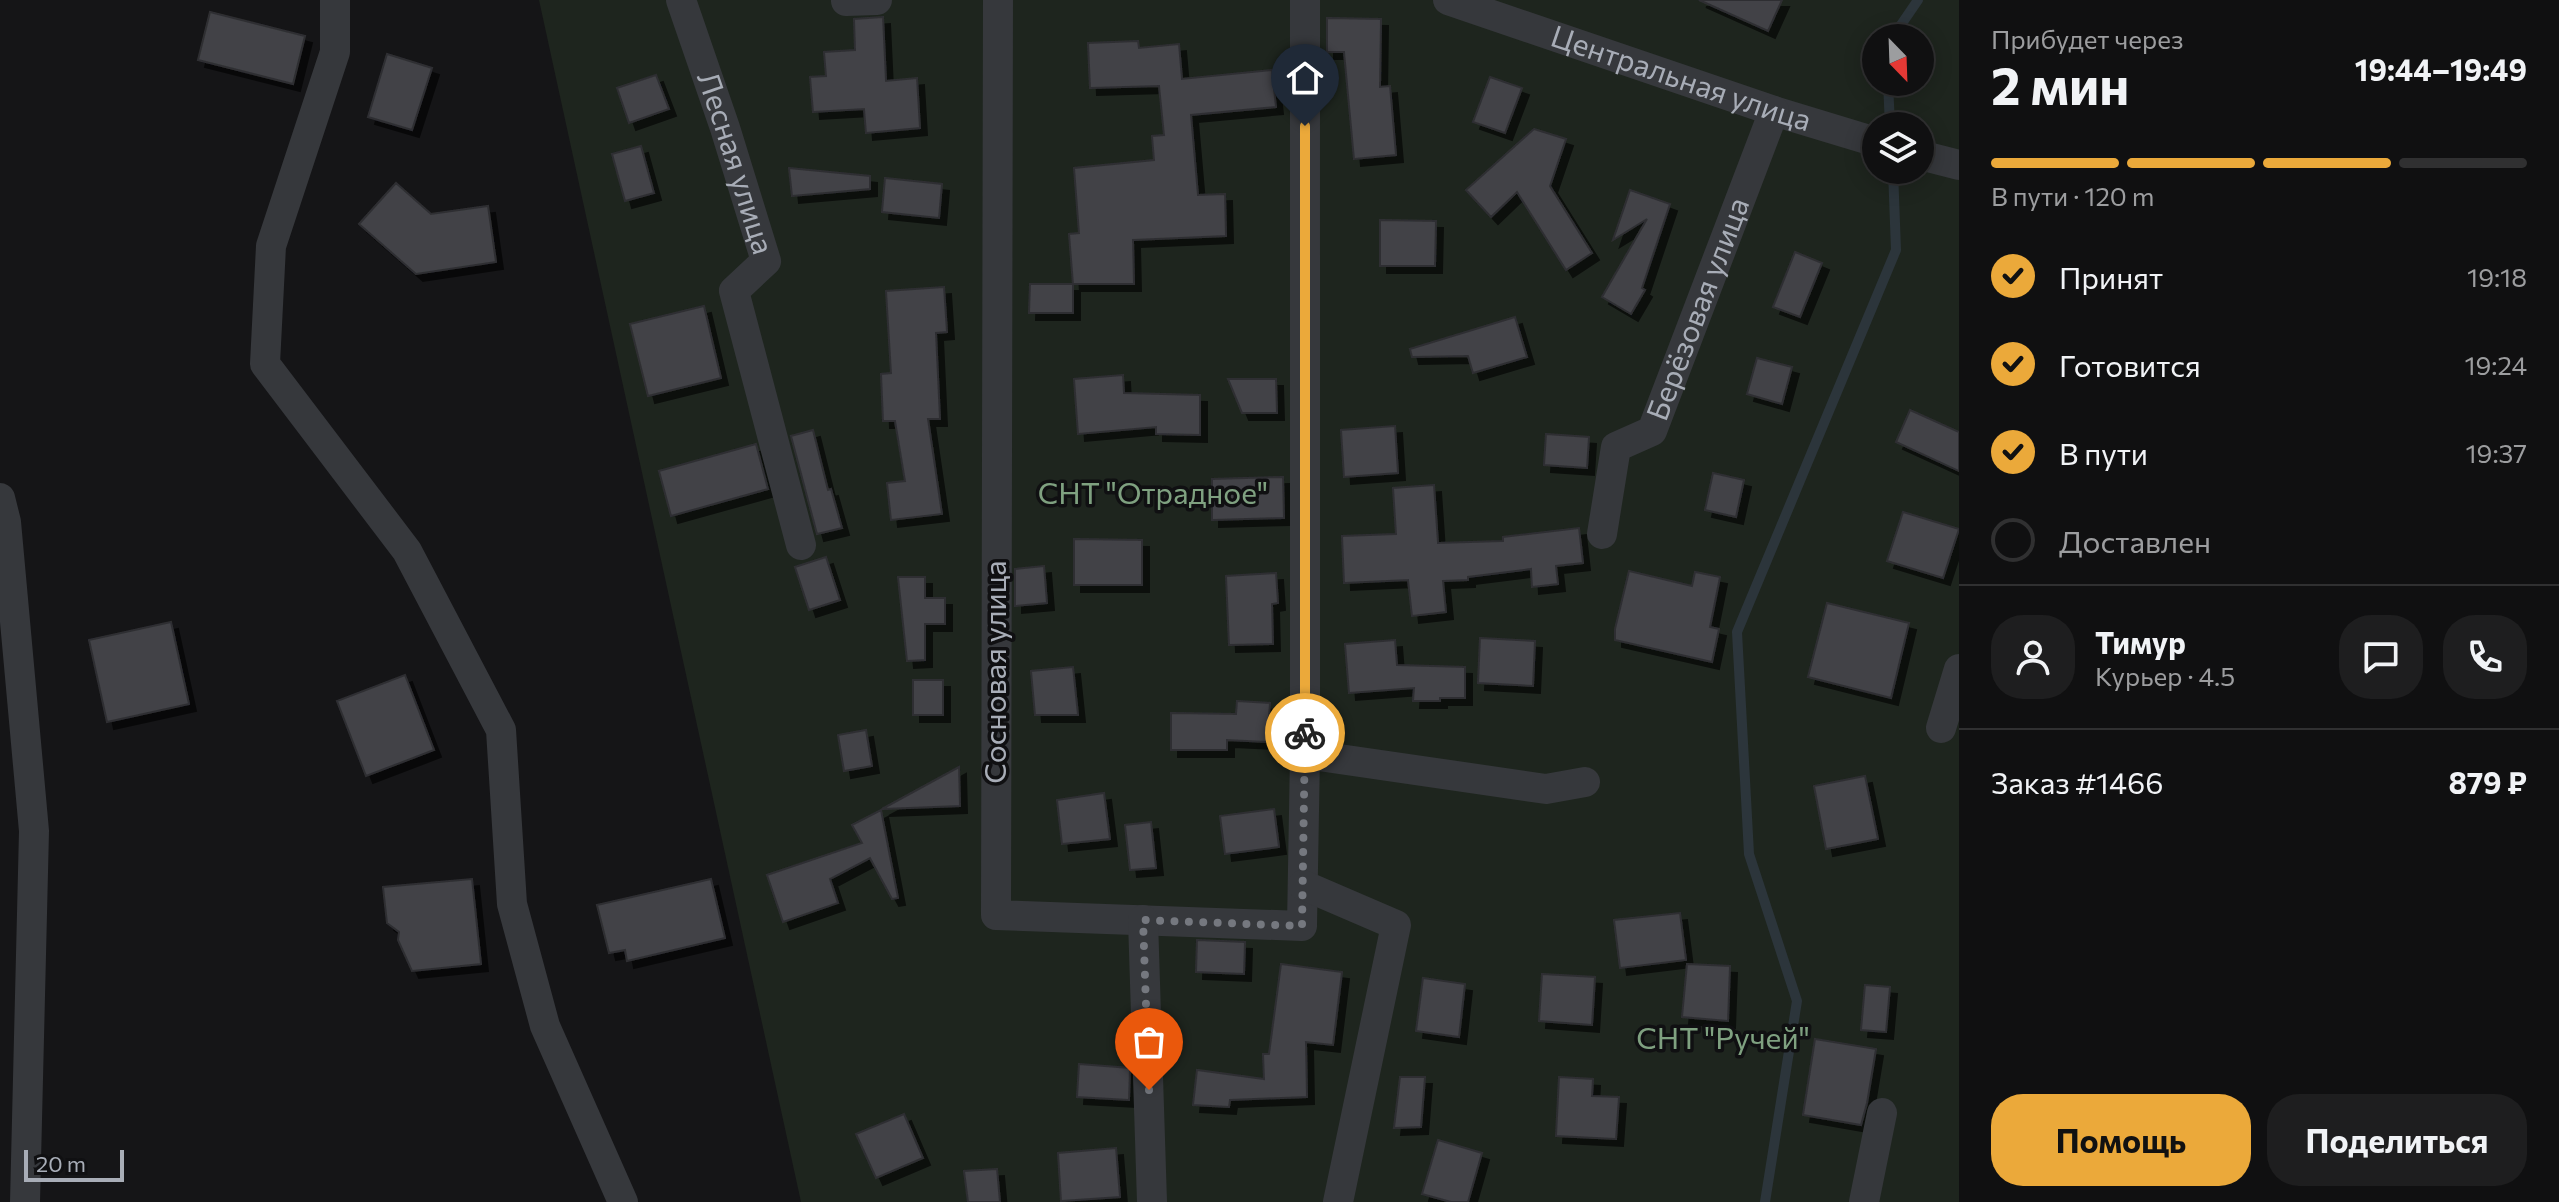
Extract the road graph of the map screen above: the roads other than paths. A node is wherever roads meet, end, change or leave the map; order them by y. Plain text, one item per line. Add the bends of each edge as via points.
1 (335, 0) edge
2 (681, 0) edge
3 (877, 0) edge
4 (998, 0) edge
5 (1305, 0) edge
6 (1448, 0) edge
7 (846, 1) edge
8 (1774, 111) junction
9 (1862, 138) edge
10 (1934, 159) edge
11 (1959, 165) edge
12 (0, 498) edge
13 (1602, 534) dead end
14 (801, 545) dead end
15 (1959, 669) edge
16 (1941, 728) dead end
17 (1305, 754) junction
18 (1585, 782) dead end
19 (1303, 885) junction
20 (1143, 920) junction
21 (1882, 1113) dead end
22 (25, 1202) edge
23 (623, 1202) edge
24 (1152, 1202) edge
25 (1338, 1202) edge
26 (1864, 1202) edge

1 - 23 street via 335,52 271,246 265,364 407,551 501,730 512,904 545,1026
2 - 14 street, Лесная улица via 766,261 734,291
3 - 7 street
4 - 20 street, Сосновая улица via 996,915
5 - 17 street
6 - 8 street, Центральная улица
8 - 9 street, Центральная улица
8 - 13 street, Берёзовая улица via 1652,431 1616,447
10 - 11 street
12 - 22 street via 34,831
15 - 16 street
17 - 18 street via 1546,789
17 - 19 street
19 - 20 street via 1302,926
19 - 25 street via 1396,925
20 - 24 street
21 - 26 street

